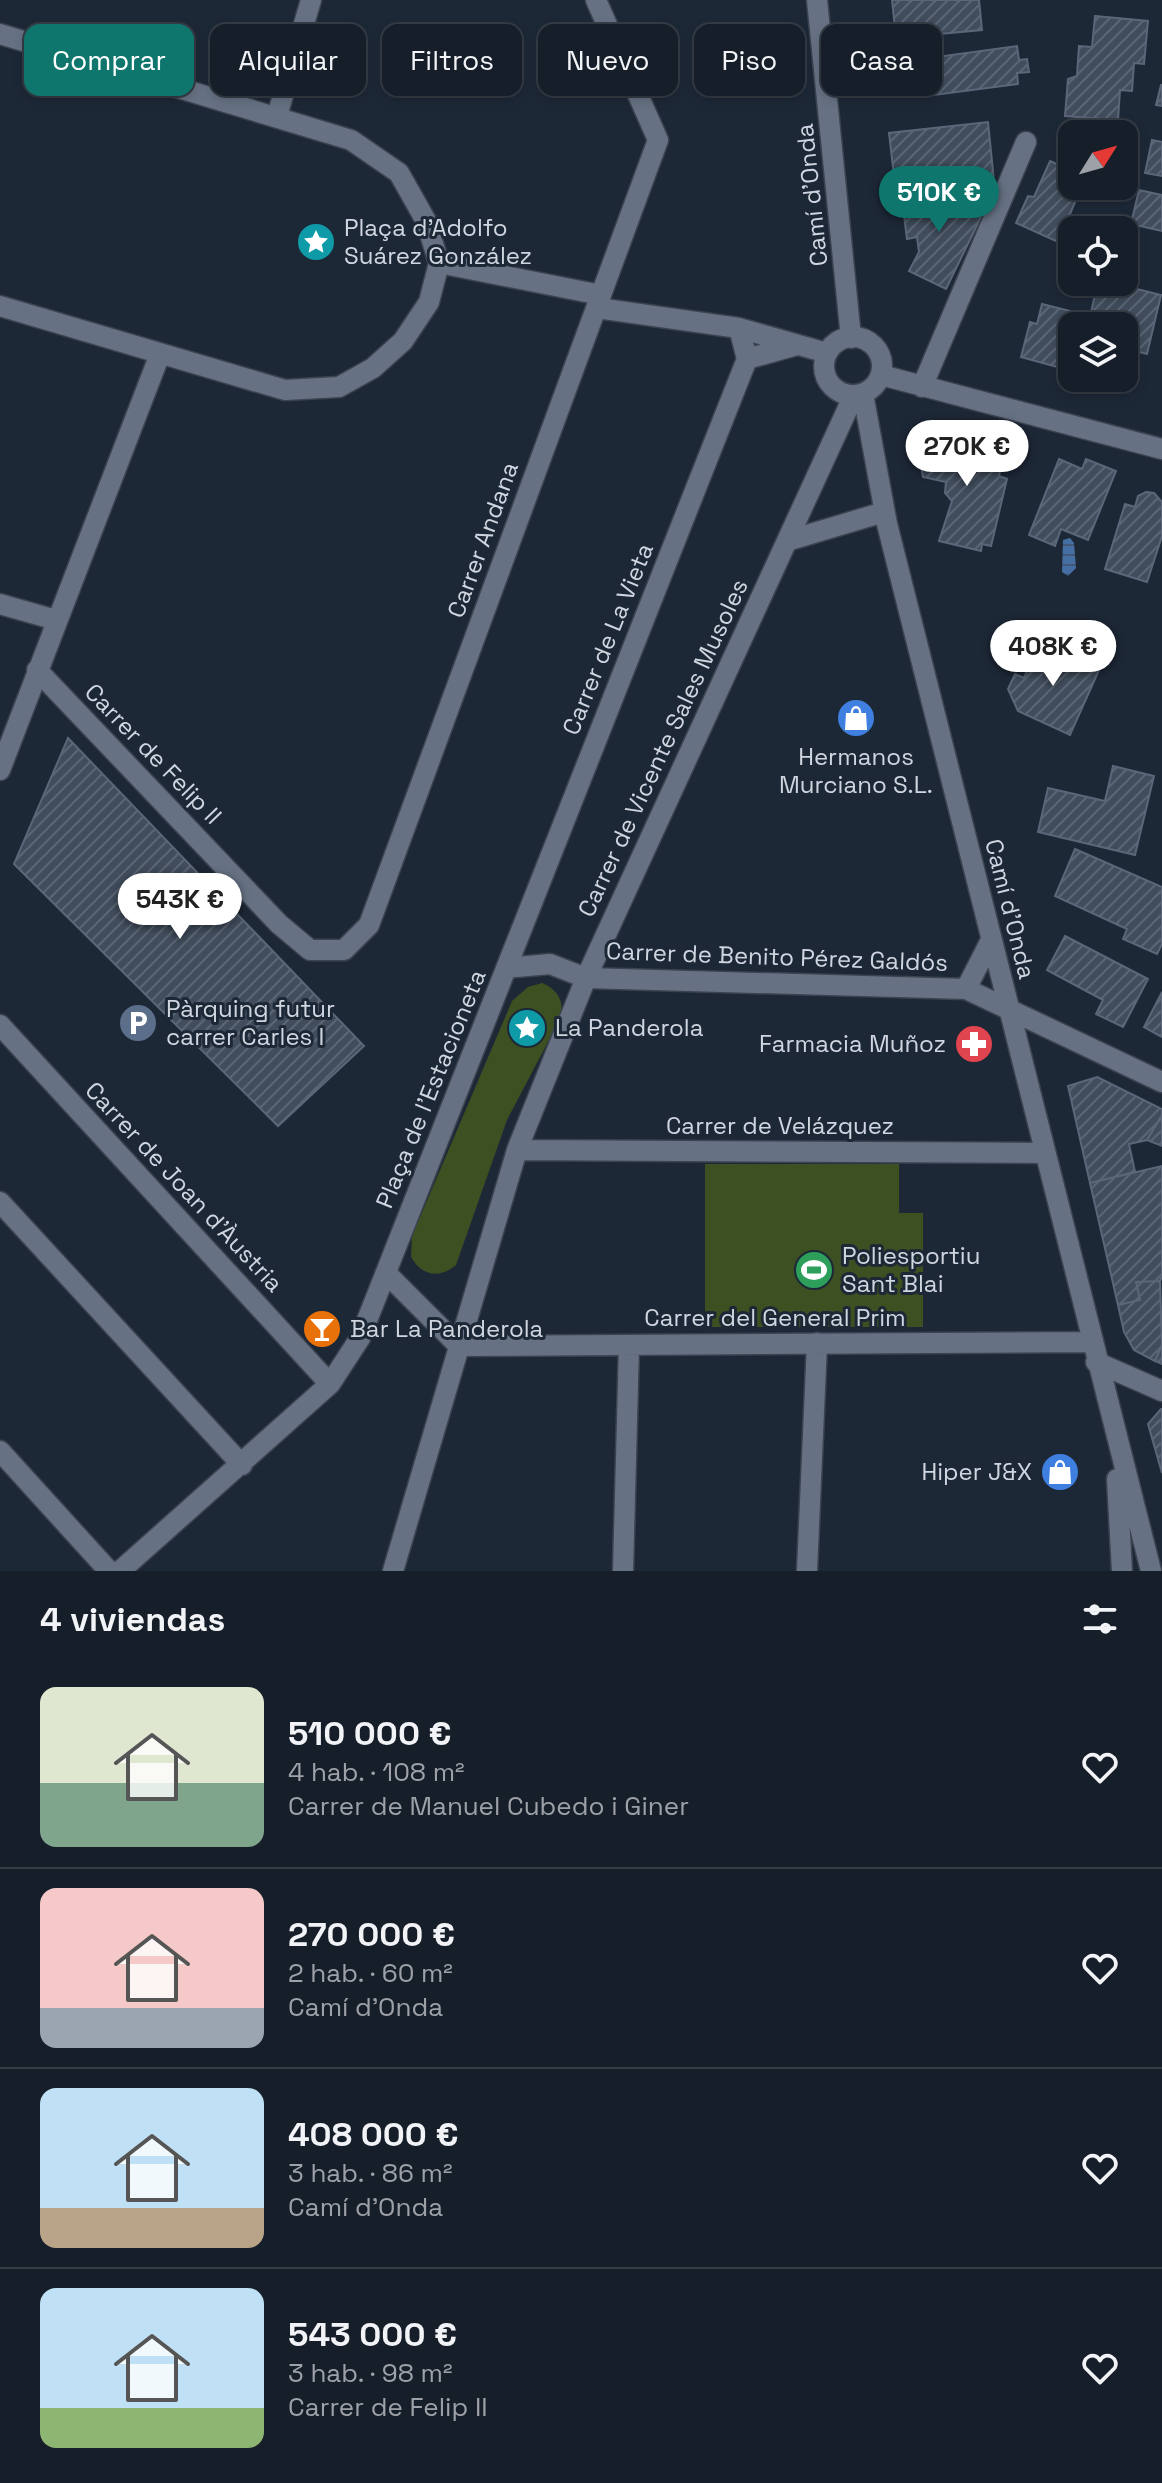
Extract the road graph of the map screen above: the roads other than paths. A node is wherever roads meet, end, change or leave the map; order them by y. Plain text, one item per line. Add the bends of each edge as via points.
1 (311, 0) edge
2 (596, 0) edge
3 (817, 0) edge
4 (0, 34) edge
5 (277, 116) junction
6 (1026, 142) dead end
7 (439, 263) junction
8 (599, 301) junction
9 (0, 306) edge
10 (739, 328) junction
11 (851, 338) junction
12 (801, 344) junction
13 (827, 353) junction
14 (160, 354) junction
15 (747, 359) junction
16 (881, 375) junction
17 (922, 387) junction
18 (858, 394) junction
19 (1162, 449) edge
20 (884, 512) junction
21 (787, 541) junction
22 (0, 604) edge
23 (56, 620) junction
24 (37, 670) junction
25 (0, 770) edge
26 (991, 940) junction
27 (344, 950) joint
28 (506, 968) junction
29 (586, 978) junction
30 (966, 989) junction
31 (1007, 1011) junction
32 (0, 1025) edge
33 (1162, 1082) edge
34 (517, 1150) junction
35 (1043, 1153) junction
36 (0, 1202) edge
37 (386, 1273) junction
38 (817, 1343) junction
39 (629, 1345) junction
40 (459, 1346) junction
41 (1094, 1352) junction
42 (330, 1384) junction
43 (1162, 1391) edge
44 (1115, 1435) junction
45 (0, 1451) edge
46 (242, 1465) junction
47 (109, 1571) edge
48 (120, 1571) edge
49 (393, 1571) edge
50 (623, 1571) edge
51 (807, 1571) edge
52 (1122, 1571) edge
53 (1151, 1571) edge

1 - 5 street
2 - 8 street, Carrer Andana via 658,140
3 - 11 street, Camí d'Onda
4 - 5 street
5 - 7 street via 351,140 399,173 426,221
6 - 17 street
7 - 8 street
7 - 14 street via 429,302 403,341 373,368 339,387 285,390
8 - 10 street
8 - 27 street, Carrer Andana via 369,925
9 - 14 street
10 - 12 street
10 - 15 street
11 - 13 street
11 - 16 street via 861,338 876,349
12 - 13 street
12 - 15 street
13 - 18 street via 829,382 835,389
14 - 23 street
15 - 28 street, Carrer de La Vieta
16 - 17 street
16 - 18 street
17 - 19 street
18 - 20 street, Camí d'Onda
18 - 21 street, Carrer de Vicente Sales Musoles
20 - 21 street
20 - 26 street, Camí d'Onda
21 - 29 street, Carrer de Vicente Sales Musoles
22 - 23 street
23 - 24 street
24 - 25 street
24 - 27 street, Carrer de Felip II via 279,924 310,950
26 - 30 street, Carrer de Benito Pérez Galdós
26 - 31 street, Camí d'Onda
28 - 29 street, Plaça de l'Estacioneta via 550,964
28 - 37 street, Plaça de l'Estacioneta
29 - 30 street, Carrer de Benito Pérez Galdós
29 - 34 street
30 - 31 street, Carrer de Benito Pérez Galdós
31 - 33 street, Carrer de Benito Pérez Galdós
31 - 35 street, Camí d'Onda
32 - 42 street, Carrer de Joan d'Àustria
34 - 35 street, Carrer de Velázquez
34 - 40 street
35 - 41 street, Camí d'Onda
36 - 46 street
37 - 40 street
37 - 42 street, Plaça de l'Estacioneta via 360,1338
38 - 39 street, Carrer del General Prim
38 - 41 street, Carrer del General Prim
38 - 51 street
39 - 40 street, Carrer del General Prim
39 - 50 street
40 - 49 street
41 - 43 street
41 - 44 street, Camí d'Onda
42 - 46 street, Plaça de l'Estacioneta
44 - 52 street, Camí d'Onda
44 - 53 street, Camí d'Onda
45 - 47 street
46 - 48 street, Plaça de l'Estacioneta

